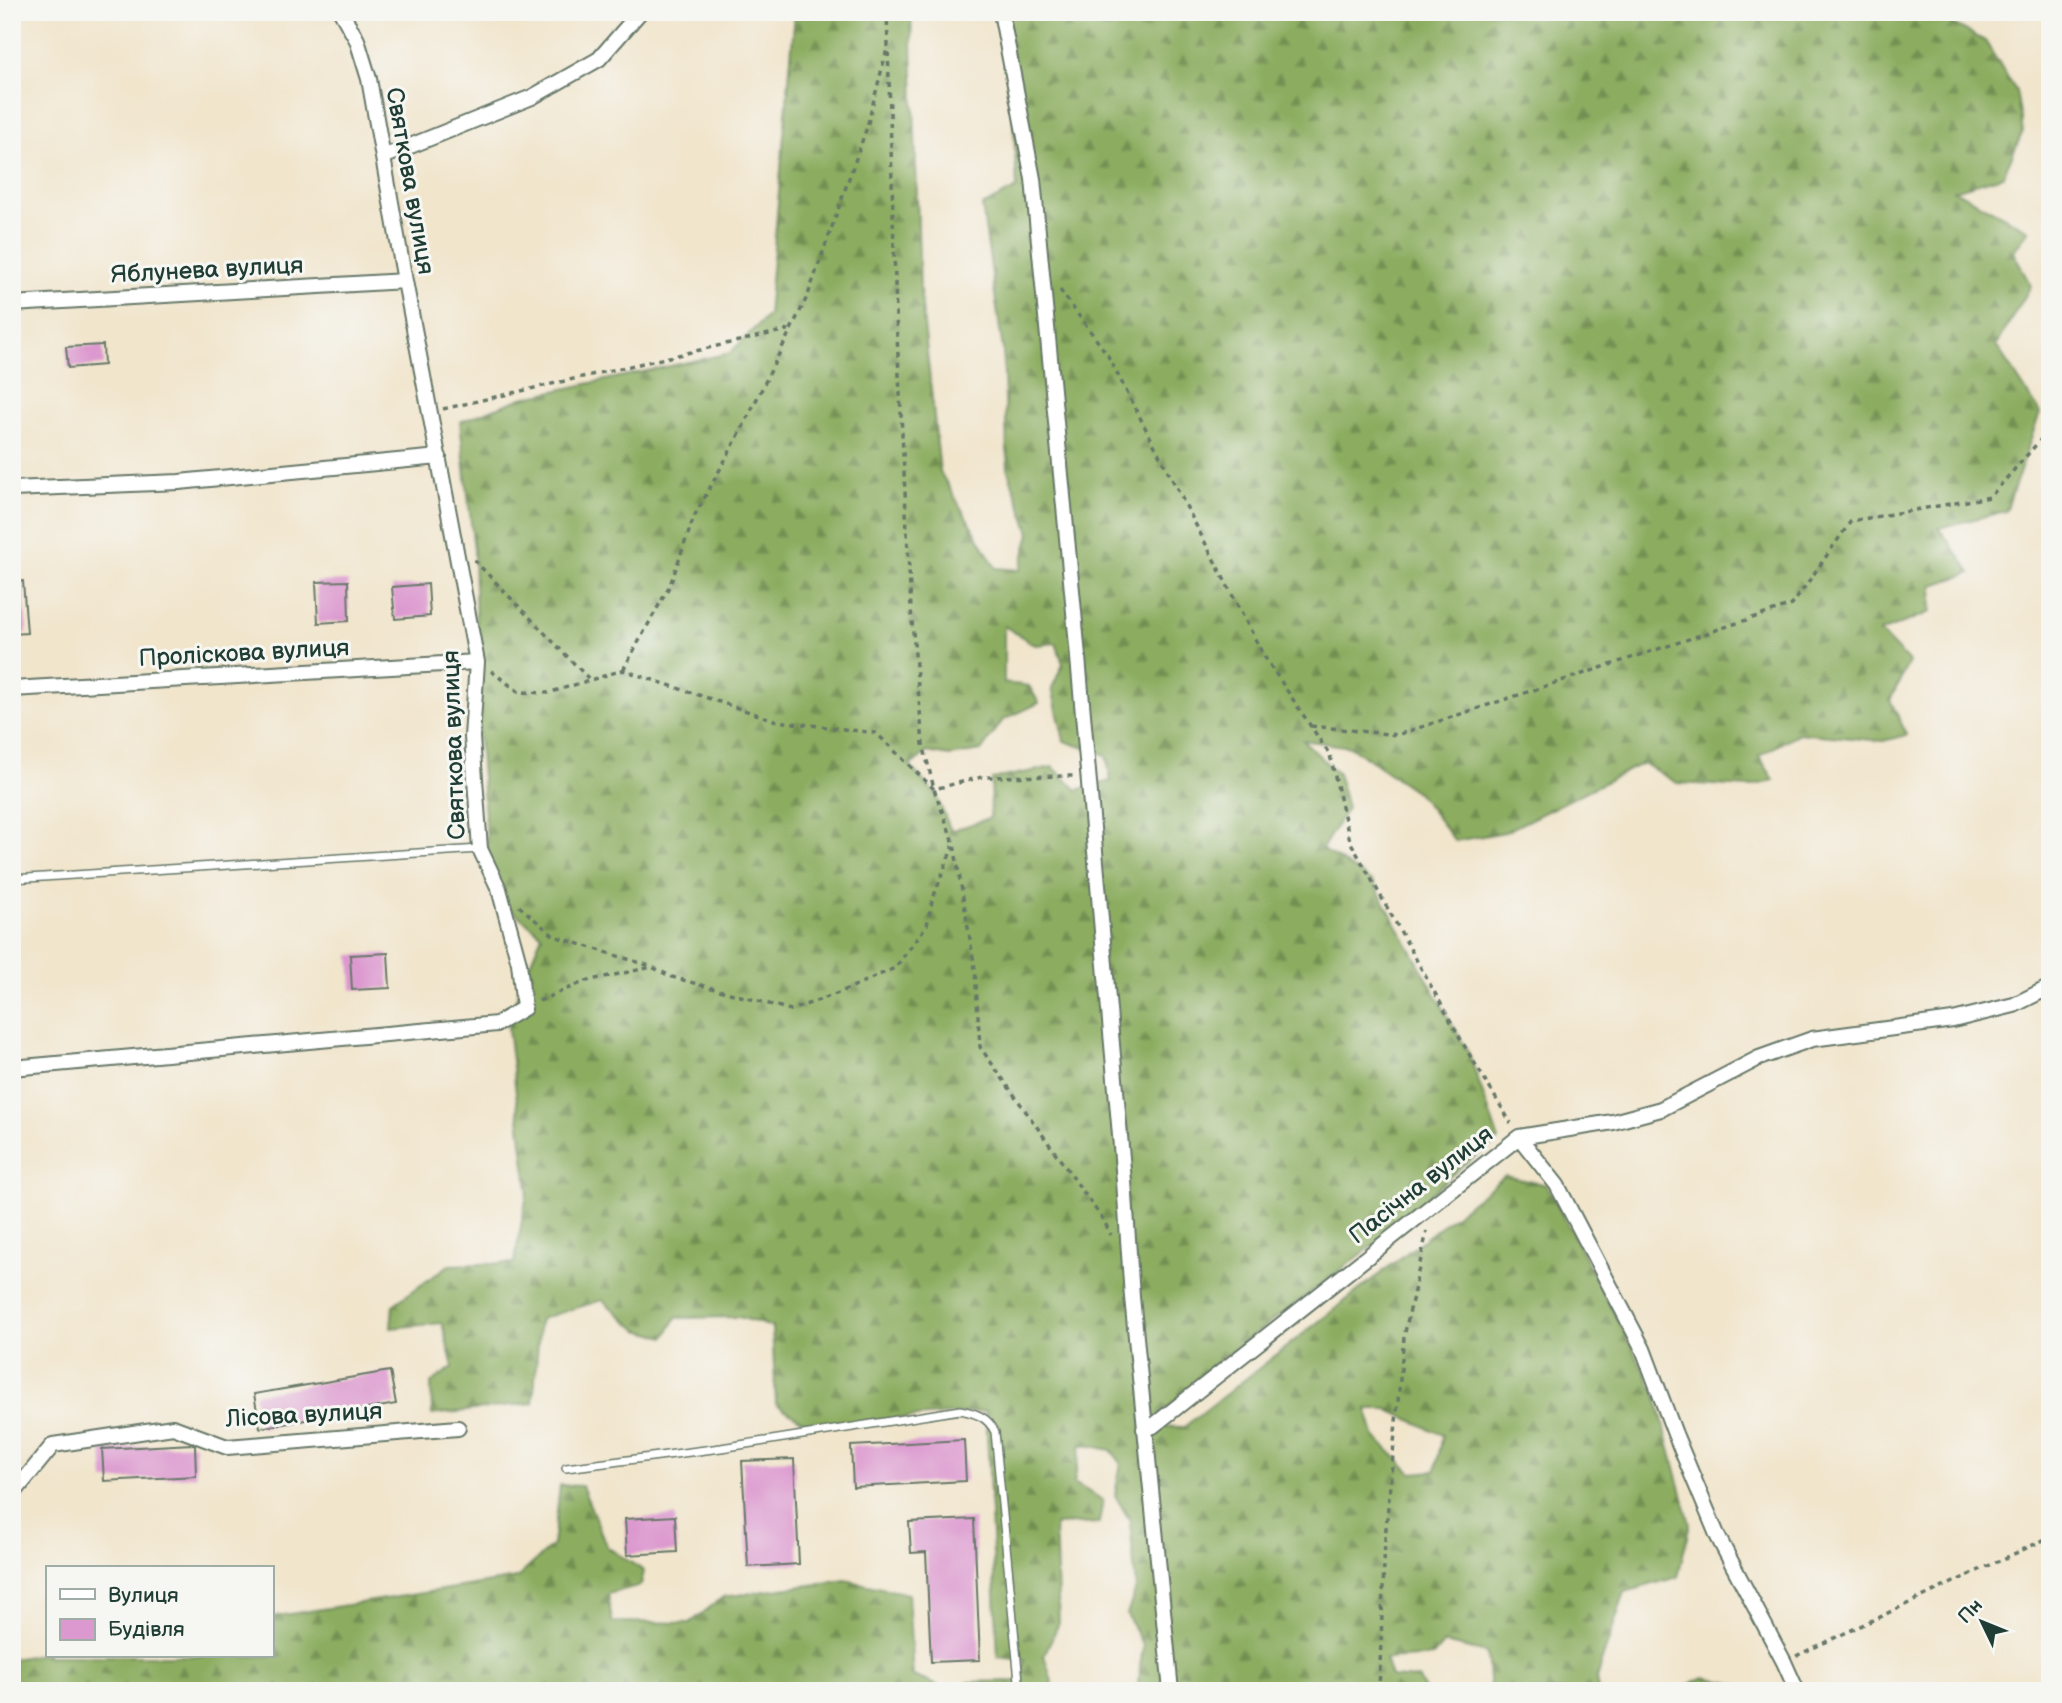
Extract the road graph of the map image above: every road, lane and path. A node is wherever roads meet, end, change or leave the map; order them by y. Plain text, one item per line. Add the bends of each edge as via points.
1 (341, 12) edge
2 (640, 12) edge
3 (887, 12) edge
4 (1001, 12) edge
5 (888, 43) junction
6 (383, 157) junction
7 (1040, 263) junction
8 (405, 281) junction
9 (12, 304) edge
10 (791, 329) junction
11 (431, 412) junction
12 (2050, 429) edge
13 (439, 457) junction
14 (12, 489) edge
15 (455, 541) junction
16 (478, 662) junction
17 (623, 670) junction
18 (590, 680) junction
19 (12, 689) edge
20 (1311, 726) junction
21 (1088, 775) junction
22 (934, 789) junction
23 (954, 844) junction
24 (480, 849) junction
25 (12, 879) edge
26 (499, 889) junction
27 (652, 967) junction
28 (2050, 987) edge
29 (524, 1008) junction
30 (12, 1068) edge
31 (1519, 1137) junction
32 (1432, 1205) junction
33 (1104, 1221) dead end
34 (458, 1428) dead end
35 (1144, 1429) junction
36 (566, 1468) dead end
37 (12, 1495) edge
38 (2050, 1537) edge
39 (1784, 1662) junction
40 (1020, 1691) edge
41 (1171, 1691) edge
42 (1379, 1691) edge
43 (1797, 1691) edge

1 - 6 street, Святкова вулиця via 357,40 369,79
2 - 6 street via 599,59 532,97
3 - 5 path
4 - 7 street via 1033,179
5 - 10 path via 867,127 808,295
5 - 22 path via 911,610 923,744
6 - 8 street, Святкова вулиця
7 - 20 path via 1107,354 1265,656
7 - 21 street
8 - 9 street, Яблунева вулиця
8 - 11 street, Святкова вулиця
10 - 11 path
10 - 17 path via 694,517 670,585
11 - 13 street, Святкова вулиця
12 - 20 path via 1990,497 1851,521 1792,605 1397,735
13 - 14 street via 179,482
13 - 15 street, Святкова вулиця
15 - 16 street, Святкова вулиця
15 - 18 path
16 - 18 path via 519,692 548,693
16 - 19 street, Проліскова вулиця
16 - 24 street, Святкова вулиця via 472,737
17 - 18 path
17 - 22 path via 777,721 876,733
20 - 31 path via 1330,755 1350,841
21 - 22 path via 982,777
21 - 35 street
22 - 23 path
23 - 27 path via 927,925 895,968 836,994 791,1010 672,977
23 - 33 path via 975,969 980,1047
24 - 25 lane
24 - 26 street, Святкова вулиця
26 - 27 path via 555,936
26 - 29 street, Святкова вулиця via 519,963
27 - 29 path via 586,981
28 - 31 street, Пасічна вулиця via 2014,1005 1953,1020 1812,1039 1759,1058 1661,1109
29 - 30 street via 497,1024
31 - 32 street, Пасічна вулиця
31 - 39 street via 1557,1185 1643,1349 1718,1537
32 - 35 street, Пасічна вулиця
32 - 42 path via 1404,1337 1385,1539
34 - 37 street, Лісова вулиця via 227,1447 173,1427 53,1445
35 - 41 street
36 - 40 lane via 960,1410 978,1414 995,1432
38 - 39 path
39 - 43 street

